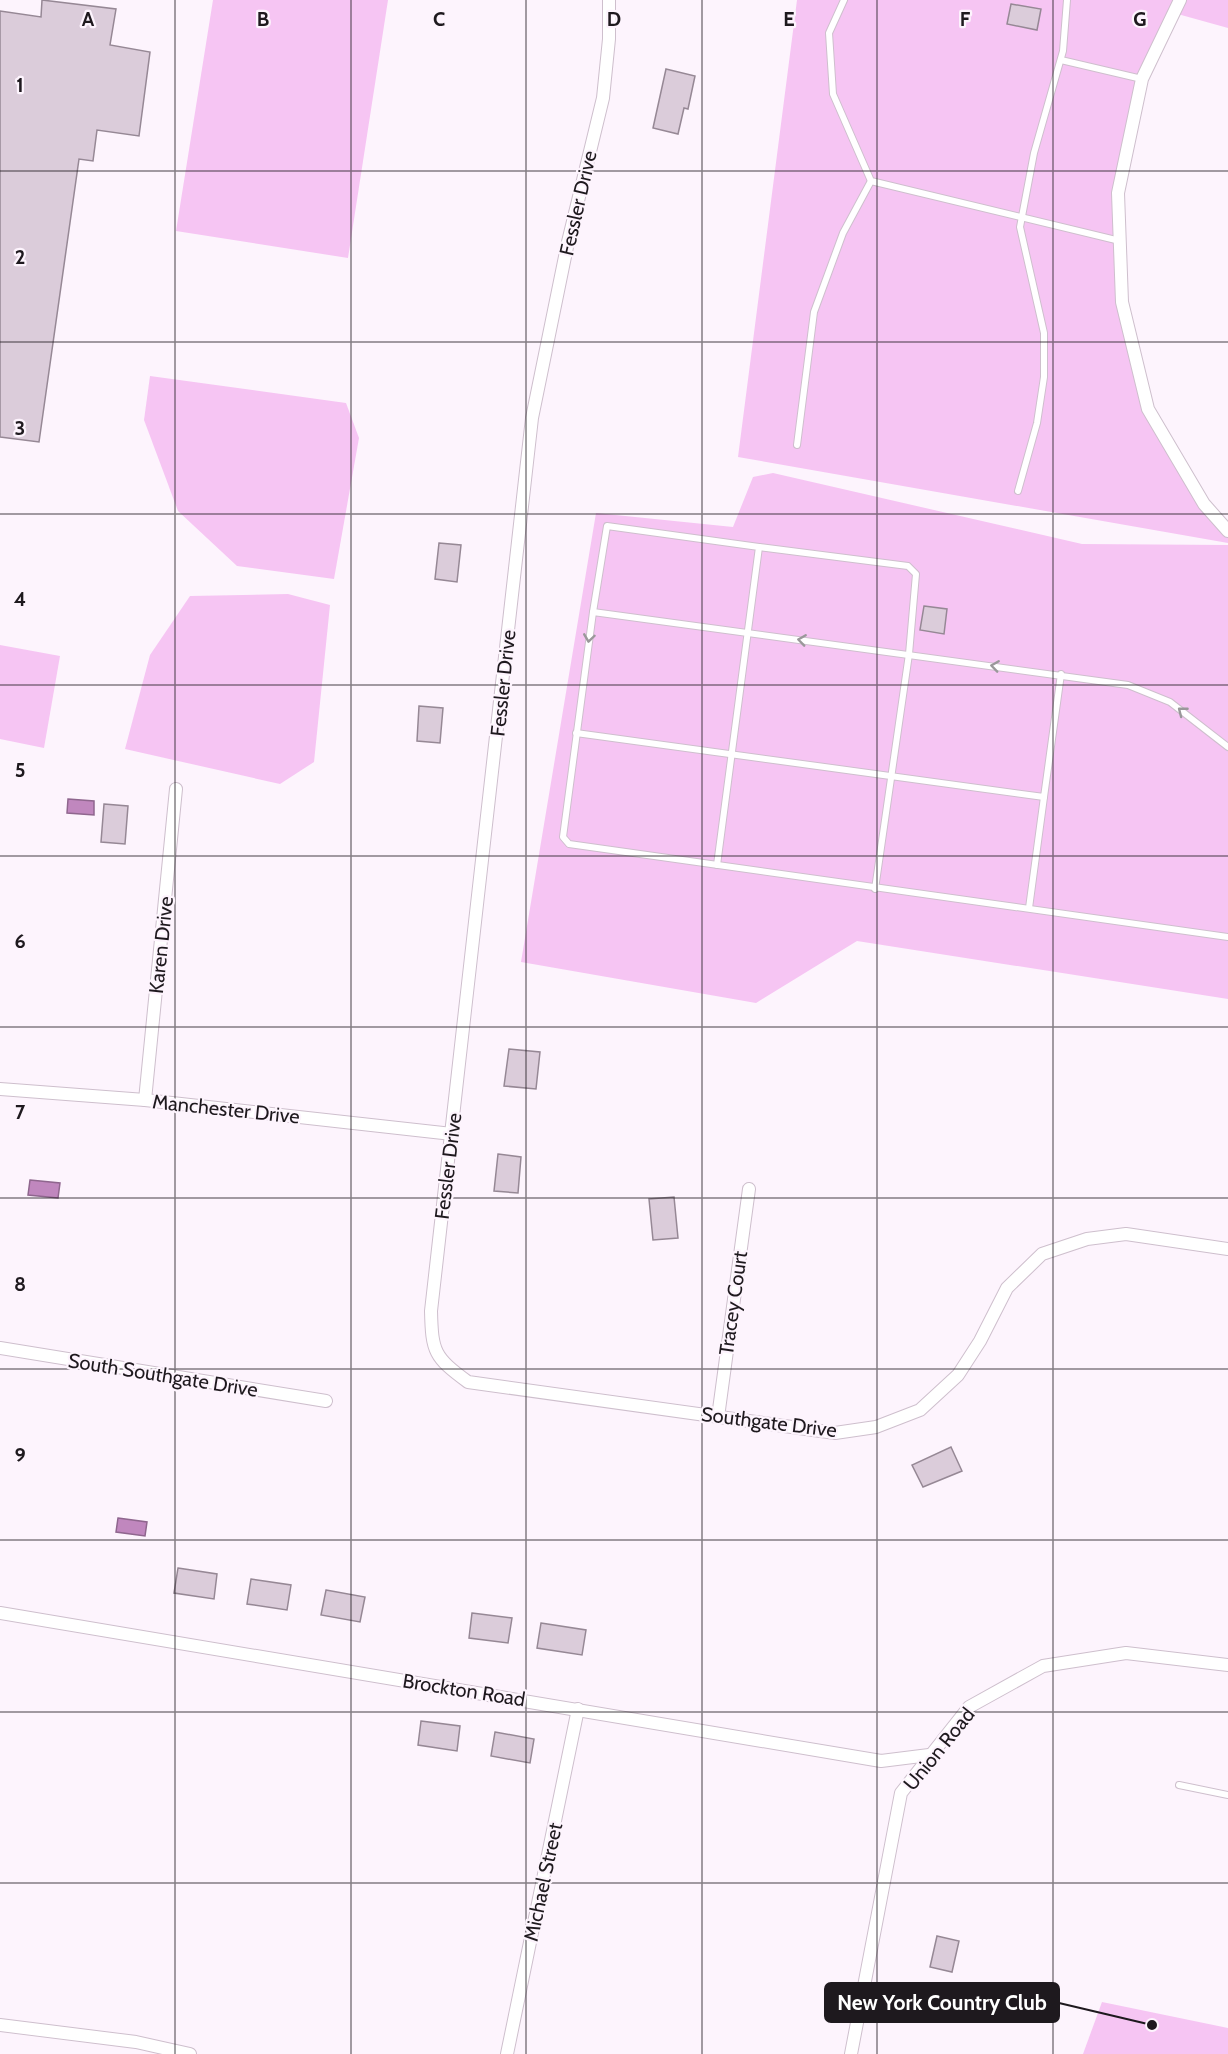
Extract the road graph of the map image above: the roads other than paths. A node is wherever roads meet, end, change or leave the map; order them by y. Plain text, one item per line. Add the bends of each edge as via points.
1 (609, 0) edge
2 (844, 0) edge
3 (1067, 0) edge
4 (1180, 0) edge
5 (1061, 60) junction
6 (1142, 79) junction
7 (871, 182) junction
8 (1022, 219) junction
9 (1120, 242) junction
10 (797, 445) dead end
11 (1018, 491) dead end
12 (1228, 531) edge
13 (759, 547) junction
14 (593, 612) junction
15 (748, 632) junction
16 (909, 654) junction
17 (1061, 674) junction
18 (576, 734) junction
19 (1228, 747) edge
20 (730, 754) junction
21 (891, 776) junction
22 (176, 789) dead end
23 (1044, 797) junction
24 (717, 865) junction
25 (875, 889) junction
26 (1029, 908) junction
27 (1228, 937) edge
28 (0, 1089) edge
29 (145, 1100) junction
30 (452, 1134) junction
31 (749, 1189) dead end
32 (1228, 1249) edge
33 (0, 1348) edge
34 (447, 1366) joint
35 (326, 1401) dead end
36 (718, 1417) junction
37 (0, 1613) edge
38 (1228, 1665) edge
39 (578, 1709) junction
40 (929, 1755) junction
41 (1179, 1785) dead end
42 (1228, 1794) edge
43 (0, 2025) edge
44 (190, 2054) edge
45 (507, 2054) edge
46 (851, 2054) edge

1 - 30 street, Fessler Drive via 603,98 567,242 532,418
2 - 7 lane via 829,33 833,94
3 - 5 lane
4 - 6 street
5 - 6 lane
5 - 8 lane via 1034,153
6 - 9 street via 1118,193
7 - 8 lane
7 - 10 lane via 843,233 814,312
8 - 9 lane
8 - 11 lane via 1020,227 1044,333 1044,377 1037,423
9 - 12 street via 1122,302 1148,409 1204,504
13 - 14 lane via 607,525
13 - 15 lane
13 - 16 lane via 913,568 916,574
14 - 15 lane
14 -> 18 lane
16 -> 15 lane
15 - 20 lane
17 -> 16 lane
16 - 21 lane
19 -> 17 lane via 1153,693
17 - 23 lane
18 - 20 lane
18 - 24 lane via 563,837 569,844
20 - 21 lane
20 - 24 lane
21 - 23 lane
21 - 25 lane
22 - 29 street, Karen Drive
23 - 26 lane
24 - 25 lane
25 - 26 lane
26 - 27 lane
28 - 29 street, Manchester Drive
29 - 30 street, Manchester Drive
30 - 34 street, Fessler Drive via 431,1311 432,1344
31 - 36 street, Tracey Court
32 - 36 street, Southgate Drive via 1126,1234 1087,1239 1042,1254 1007,1288 957,1375 921,1410 876,1427 835,1433
33 - 35 street, South Southgate Drive
34 - 36 street, Southgate Drive via 468,1383
37 - 39 street, Brockton Road
38 - 40 street, Union Road via 1126,1653 1043,1666 969,1707
39 - 40 street, Brockton Road via 881,1761
39 - 45 street, Michael Street
40 - 46 street, Union Road via 901,1793
41 - 42 lane
43 - 44 street via 136,2042

